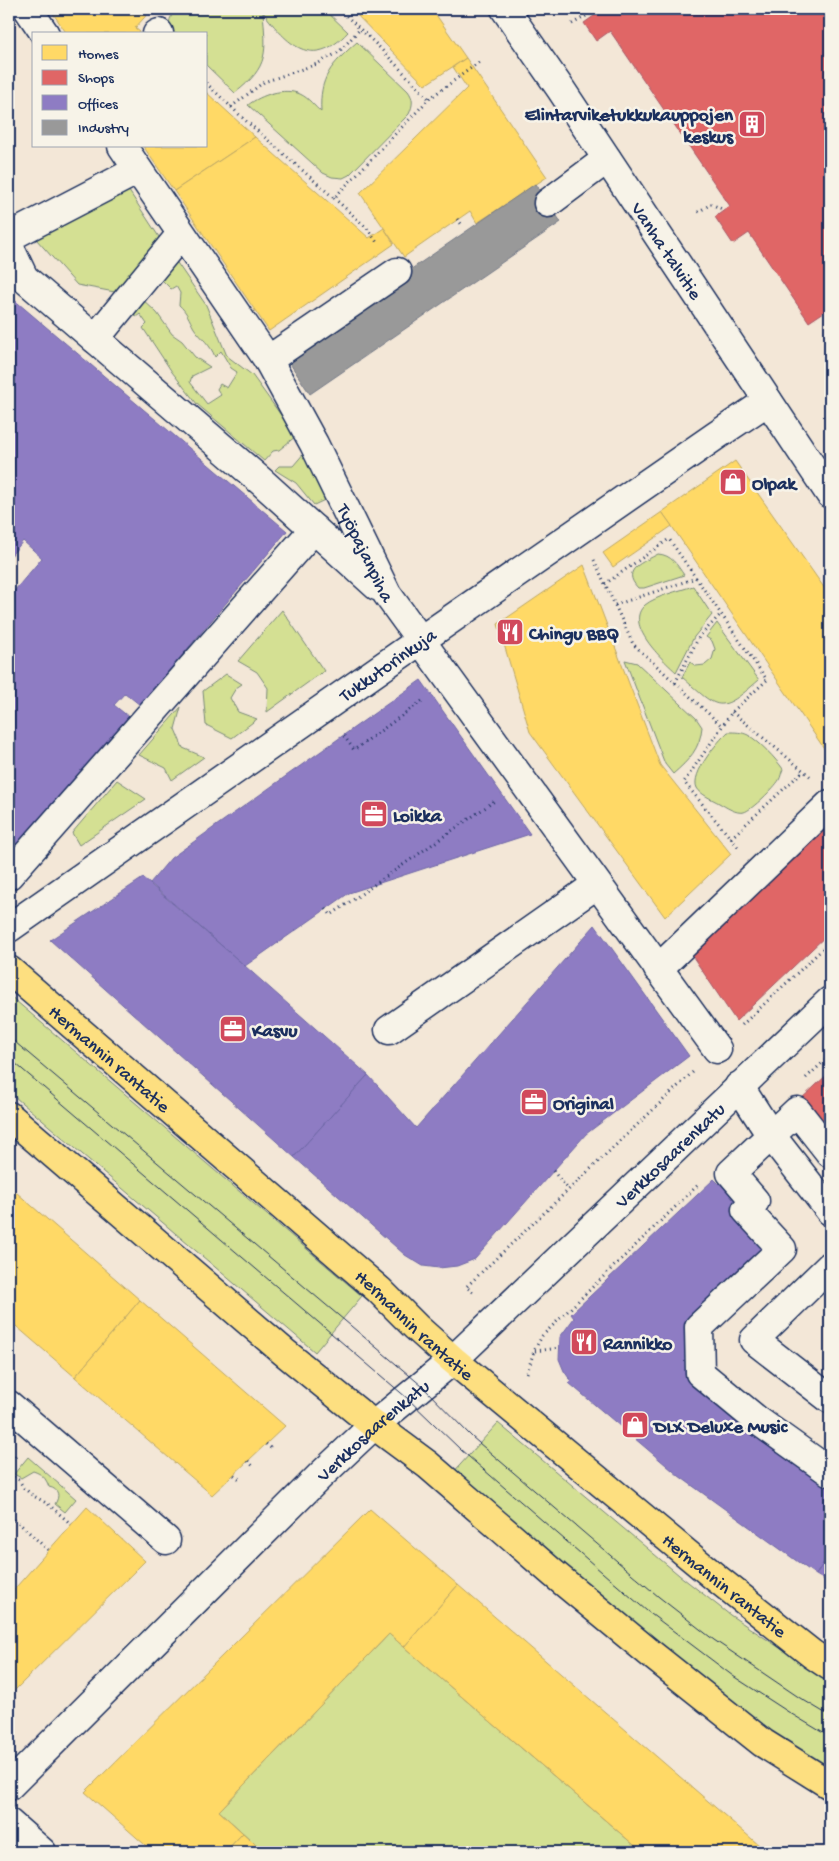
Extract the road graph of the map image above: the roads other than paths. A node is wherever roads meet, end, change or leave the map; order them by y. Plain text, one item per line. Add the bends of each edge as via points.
1 (28, 9) edge
2 (504, 9) edge
3 (44, 32) edge
4 (123, 148) edge
5 (606, 159) junction
6 (138, 170) junction
7 (548, 203) dead end
8 (181, 234) junction
9 (9, 237) edge
10 (9, 246) edge
11 (397, 272) road end
12 (95, 339) junction
13 (268, 360) junction
14 (768, 401) junction
15 (830, 494) edge
16 (314, 529) junction
17 (387, 594) junction
18 (421, 640) junction
19 (830, 804) edge
20 (9, 875) edge
21 (596, 885) junction
22 (9, 928) edge
23 (658, 969) junction
24 (9, 970) edge
25 (830, 1001) edge
26 (389, 1030) dead end
27 (716, 1049) road end
28 (739, 1086) junction
29 (9, 1116) edge
30 (830, 1153) edge
31 (830, 1211) edge
32 (830, 1266) edge
33 (453, 1360) junction
34 (830, 1400) edge
35 (9, 1405) edge
36 (374, 1425) junction
37 (830, 1472) edge
38 (166, 1540) dead end
39 (830, 1666) edge
40 (830, 1785) edge
41 (9, 1786) edge
42 (9, 1823) edge
43 (42, 1852) edge

1 - 3 street
2 - 5 street, Vanha talvitie
4 - 6 street, Työpajanpiha
5 - 7 street
5 - 14 street, Vanha talvitie
6 - 8 street, Työpajanpiha
6 - 9 street
8 - 12 street
8 - 13 street, Työpajanpiha
10 - 12 street, Työpajanpiha via 24,278
11 - 13 street
12 - 16 street, Työpajanpiha
13 - 17 street, Työpajanpiha via 314,444
14 - 15 street, Vanha talvitie
14 - 18 street, Tukkutorinkuja
16 - 17 street, Työpajanpiha
16 - 20 street
17 - 18 street
18 - 21 street
18 - 22 street, Tukkutorinkuja
19 - 23 street
21 - 23 street
21 - 26 street
23 - 27 street
24 - 33 main road, Hermannin rantatie via 379,1290
25 - 28 street, Verkkosaarenkatu
28 - 31 street via 783,1151
28 - 33 street, Verkkosaarenkatu
29 - 36 main road
30 - 37 street via 797,1111 731,1173 756,1201 746,1210 782,1249 699,1327 700,1374
32 - 34 street via 754,1340
33 - 36 street, Verkkosaarenkatu
33 - 39 main road, Hermannin rantatie via 715,1578
35 - 38 street
36 - 40 main road via 428,1465 554,1574 763,1743
36 - 41 street, Verkkosaarenkatu
42 - 43 street

